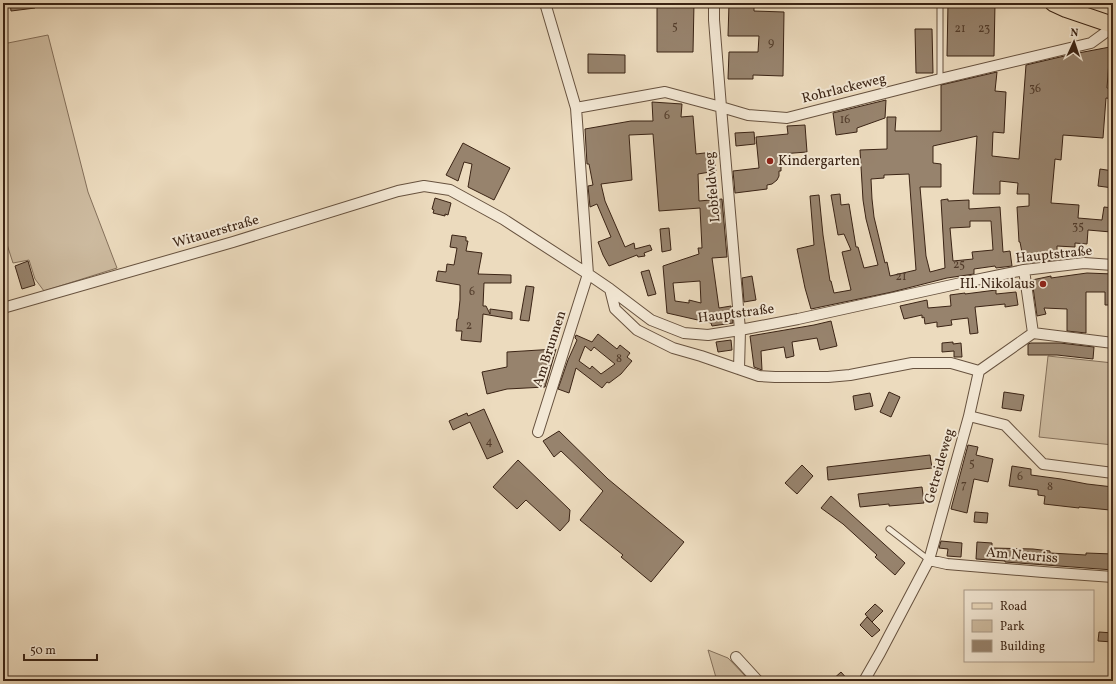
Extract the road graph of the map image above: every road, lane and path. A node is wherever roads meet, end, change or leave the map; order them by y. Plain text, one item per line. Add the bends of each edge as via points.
1 (545, 3) edge
2 (714, 3) edge
3 (940, 3) edge
4 (1053, 3) edge
5 (1113, 26) edge
6 (940, 79) junction
7 (720, 107) junction
8 (576, 108) junction
9 (398, 191) joint
10 (1113, 264) edge
11 (1024, 270) junction
12 (588, 274) junction
13 (610, 289) junction
14 (3, 308) edge
15 (740, 330) junction
16 (1033, 333) junction
17 (1113, 343) edge
18 (739, 369) junction
19 (979, 371) junction
20 (969, 416) junction
21 (538, 432) dead end
22 (1113, 473) edge
23 (889, 529) dead end
24 (929, 560) junction
25 (1113, 577) edge
26 (736, 657) dead end
27 (758, 681) edge
28 (864, 681) edge

1 - 8 street
2 - 7 street, Lobfeldweg
3 - 6 lane
4 - 5 main road
5 - 6 street, Rohrlackeweg via 1091,43
6 - 7 street, Rohrlackeweg via 787,118 748,115
7 - 8 street, Rohrlackeweg via 665,92
7 - 15 street, Lobfeldweg
8 - 12 street
9 - 12 street, Hauptstraße via 424,186 450,190 503,219
9 - 14 street, Witauerstraße via 233,242
10 - 11 street, Hauptstraße via 1084,263
11 - 15 street, Hauptstraße
11 - 16 street
12 - 13 street, Hauptstraße
12 - 21 street, Am Brunnen
13 - 15 street, Hauptstraße via 651,320 684,333 708,335
13 - 18 street via 615,309 637,330 673,348
15 - 18 street, Lobfeldweg
16 - 17 street
16 - 19 street
18 - 19 street via 759,376 828,377 912,363 951,363
19 - 20 street, Getreideweg
20 - 22 street via 1005,425 1043,464
20 - 24 street, Getreideweg
23 - 24 lane
24 - 25 street, Am Neuriss via 954,565
24 - 28 street, Getreideweg
26 - 27 street

